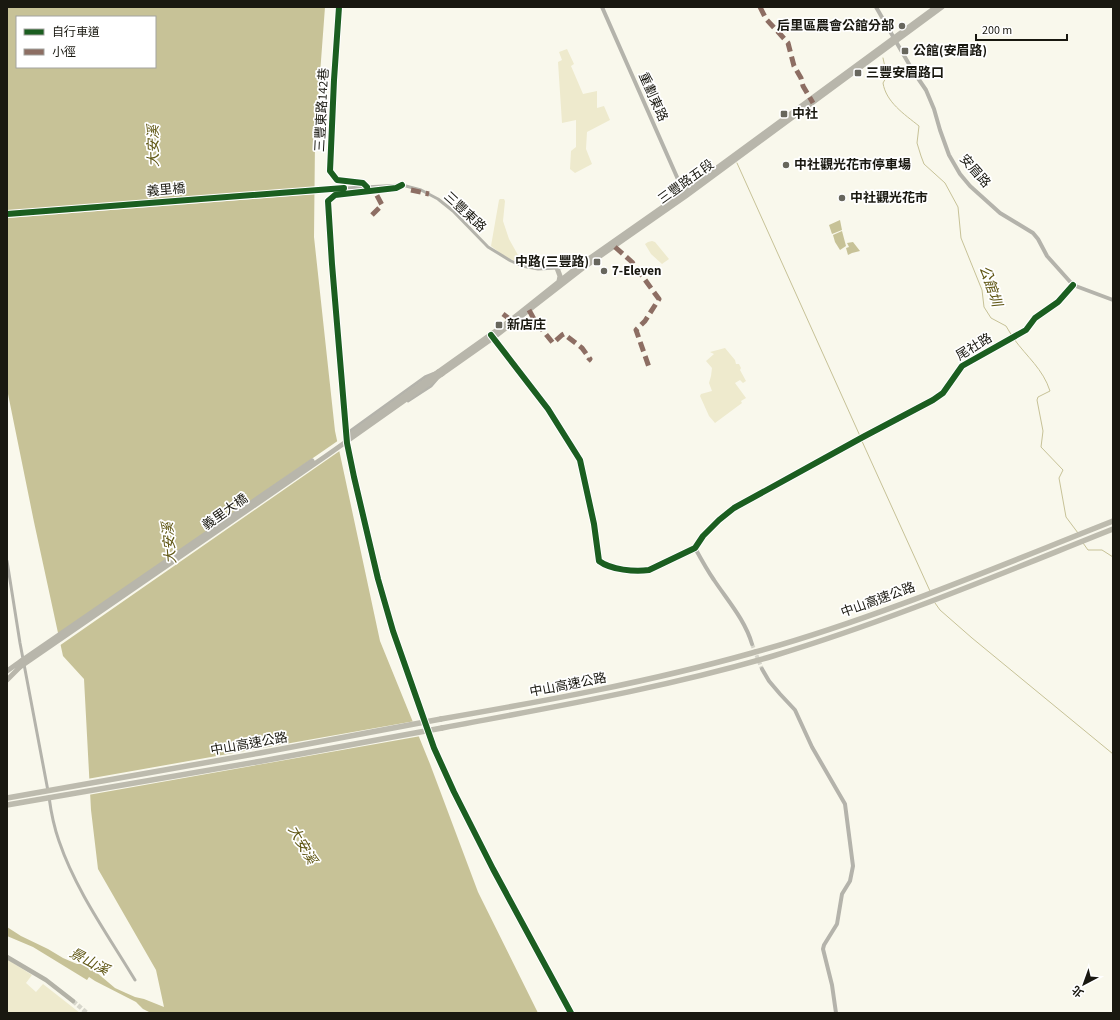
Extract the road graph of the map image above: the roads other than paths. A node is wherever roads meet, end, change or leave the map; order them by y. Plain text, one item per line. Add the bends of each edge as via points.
1 (339, 7) edge
2 (602, 7) edge
3 (876, 7) edge
4 (936, 7) edge
5 (942, 7) edge
6 (895, 40) junction
7 (402, 185) junction
8 (367, 187) junction
9 (327, 189) joint
10 (685, 194) junction
11 (7, 214) edge
12 (582, 267) junction
13 (557, 268) junction
14 (559, 281) junction
15 (1073, 284) junction
16 (1113, 300) edge
17 (492, 336) junction
18 (440, 373) junction
19 (346, 434) junction
20 (347, 443) junction
21 (1113, 520) edge
22 (1113, 529) edge
23 (695, 548) junction
24 (7, 561) edge
25 (752, 644) tunnel mouth
26 (21, 661) junction
27 (7, 667) edge
28 (20, 667) junction
29 (762, 669) tunnel mouth
30 (7, 671) edge
31 (7, 676) edge
32 (7, 680) edge
33 (7, 798) edge
34 (7, 805) edge
35 (7, 956) edge
36 (135, 980) dead end
37 (73, 1001) tunnel mouth
38 (571, 1013) edge
39 (836, 1013) edge

1 - 8 street, 三豐東路142巷 via 330,171 337,180 363,183
2 - 10 street, 重劃東路
3 - 6 street, 安眉路
4 - 6 main road, 三豐路五段
5 - 6 main road, 三豐路五段
6 - 10 main road, 三豐路五段
6 - 15 street, 安眉路 via 932,102 949,155 960,174 1000,212 1033,233 1047,256
7 - 8 street, 三豐東路
7 - 13 street, 三豐東路 via 421,190 438,199 488,247 502,256 522,266 538,269
7 - 19 street via 396,188 335,195 328,201
8 - 9 street, 三豐東路
9 - 11 street, 義里橋
10 - 12 main road, 三豐路五段
12 - 13 street, 三豐東路
12 - 14 main road, 三豐路五段
12 - 17 main road, 三豐路五段
13 - 14 main road
14 - 17 main road, 三豐路五段
15 - 16 street, 安眉路
15 - 23 street, 尾社路 via 1058,302 1035,318 1026,330 962,366 941,395 734,508 707,532
17 - 18 main road, 三豐路五段
17 - 23 street via 548,409 580,460 599,561 632,571 649,570
18 - 19 street via 425,377
18 - 20 street via 431,386
18 - 26 main road, 義里大橋, bridge
18 - 28 main road, 義里大橋, bridge via 326,456
19 - 20 street
20 - 38 street via 378,579 393,631 434,748 486,856
21 - 33 highway, 中山高速公路, bridge via 939,590 849,622 753,653 688,670 597,691
22 - 34 highway, 中山高速公路, bridge via 828,639 714,672 640,690 442,728
23 - 25 street via 709,573 743,620
24 - 36 street via 53,825 82,894
26 - 27 main road
26 - 30 main road
28 - 31 main road
28 - 32 main road
29 - 39 street via 769,681 795,710 812,748 845,804 853,871 849,884 842,894 838,924 824,948
35 - 37 main road via 46,980

